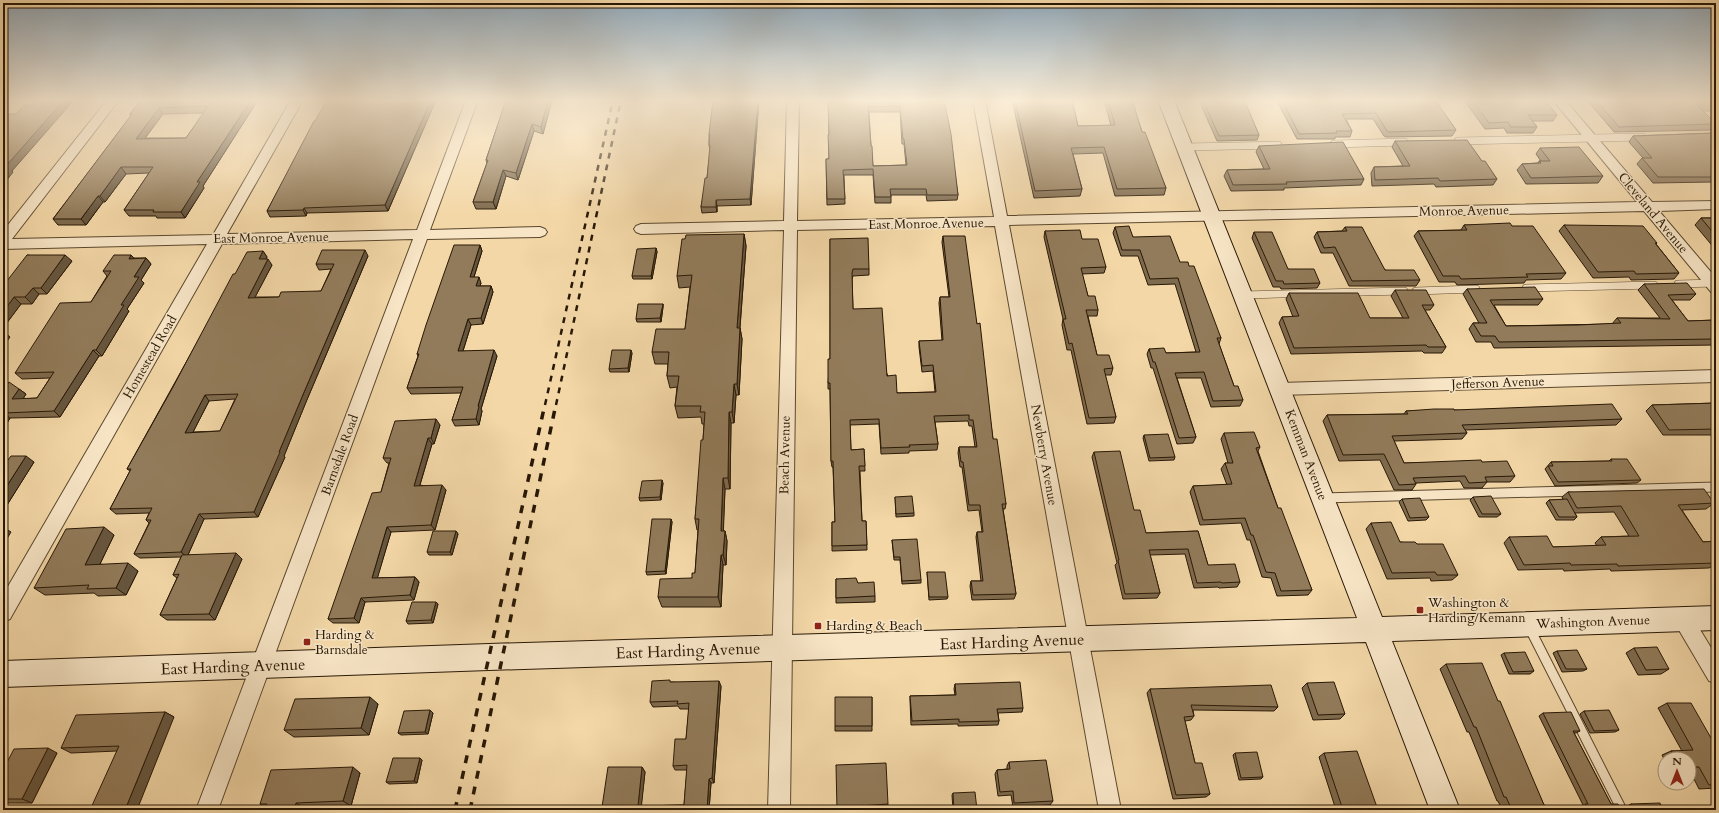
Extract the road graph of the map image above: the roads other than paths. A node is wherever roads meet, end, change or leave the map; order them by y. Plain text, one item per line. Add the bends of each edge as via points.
1 (83, 138) edge
2 (274, 138) edge
3 (458, 138) edge
4 (792, 138) edge
5 (986, 138) edge
6 (1181, 138) edge
7 (1591, 138) junction
8 (1594, 138) edge
9 (1454, 141) edge
10 (1415, 142) edge
11 (1328, 144) edge
12 (1289, 145) edge
13 (1185, 147) junction
14 (1716, 205) edge
15 (1648, 206) junction
16 (1212, 217) junction
17 (1002, 222) junction
18 (790, 227) junction
19 (640, 229) dead end
20 (540, 232) dead end
21 (421, 235) junction
22 (217, 239) junction
23 (3, 241) edge
24 (3, 244) edge
25 (1714, 285) edge
26 (1516, 288) edge
27 (1485, 289) edge
28 (1243, 295) junction
29 (1716, 376) edge
30 (1280, 389) junction
31 (1716, 487) edge
32 (1322, 498) junction
33 (3, 613) edge
34 (1716, 618) edge
35 (1683, 619) junction
36 (1528, 624) junction
37 (1373, 629) junction
38 (1078, 640) junction
39 (782, 648) junction
40 (262, 666) junction
41 (3, 674) edge
42 (1716, 674) edge
43 (208, 810) edge
44 (779, 810) edge
45 (1110, 810) edge
46 (1445, 810) edge
47 (1622, 810) edge

1 - 23 street
2 - 22 street, Homestead Road
3 - 21 street, Barnsdale Road
4 - 18 street, Beach Avenue
5 - 17 street, Newberry Avenue
6 - 13 street, Kemman Avenue
7 - 8 lane
7 - 9 lane
7 - 15 street, Cleveland Avenue
10 - 11 lane
12 - 13 lane
13 - 16 street, Kemman Avenue
14 - 15 street, Monroe Avenue
15 - 16 street, Monroe Avenue
15 - 25 street, Cleveland Avenue
16 - 17 street, East Monroe Avenue
16 - 28 street, Kemman Avenue
17 - 18 street, East Monroe Avenue
17 - 38 street, Newberry Avenue
18 - 19 street, East Monroe Avenue
18 - 39 street, Beach Avenue
20 - 21 street, East Monroe Avenue
21 - 22 street, East Monroe Avenue
21 - 40 street, Barnsdale Road
22 - 24 street, East Monroe Avenue
22 - 33 street, Homestead Road
25 - 26 lane
27 - 28 lane
28 - 30 street, Kemman Avenue
29 - 30 street, Jefferson Avenue
30 - 32 street, Kemman Avenue
31 - 32 lane
32 - 37 street, Kemman Avenue
34 - 35 street, Washington Avenue
35 - 36 street, Washington Avenue
35 - 42 street
36 - 37 street, Washington Avenue
36 - 47 lane
37 - 38 street, East Harding Avenue
37 - 46 street, Kemman Avenue
38 - 39 street, East Harding Avenue
38 - 45 street, Newberry Avenue
39 - 40 street, East Harding Avenue
39 - 44 street, Beach Avenue
40 - 41 street, East Harding Avenue
40 - 43 street, Barnsdale Road

